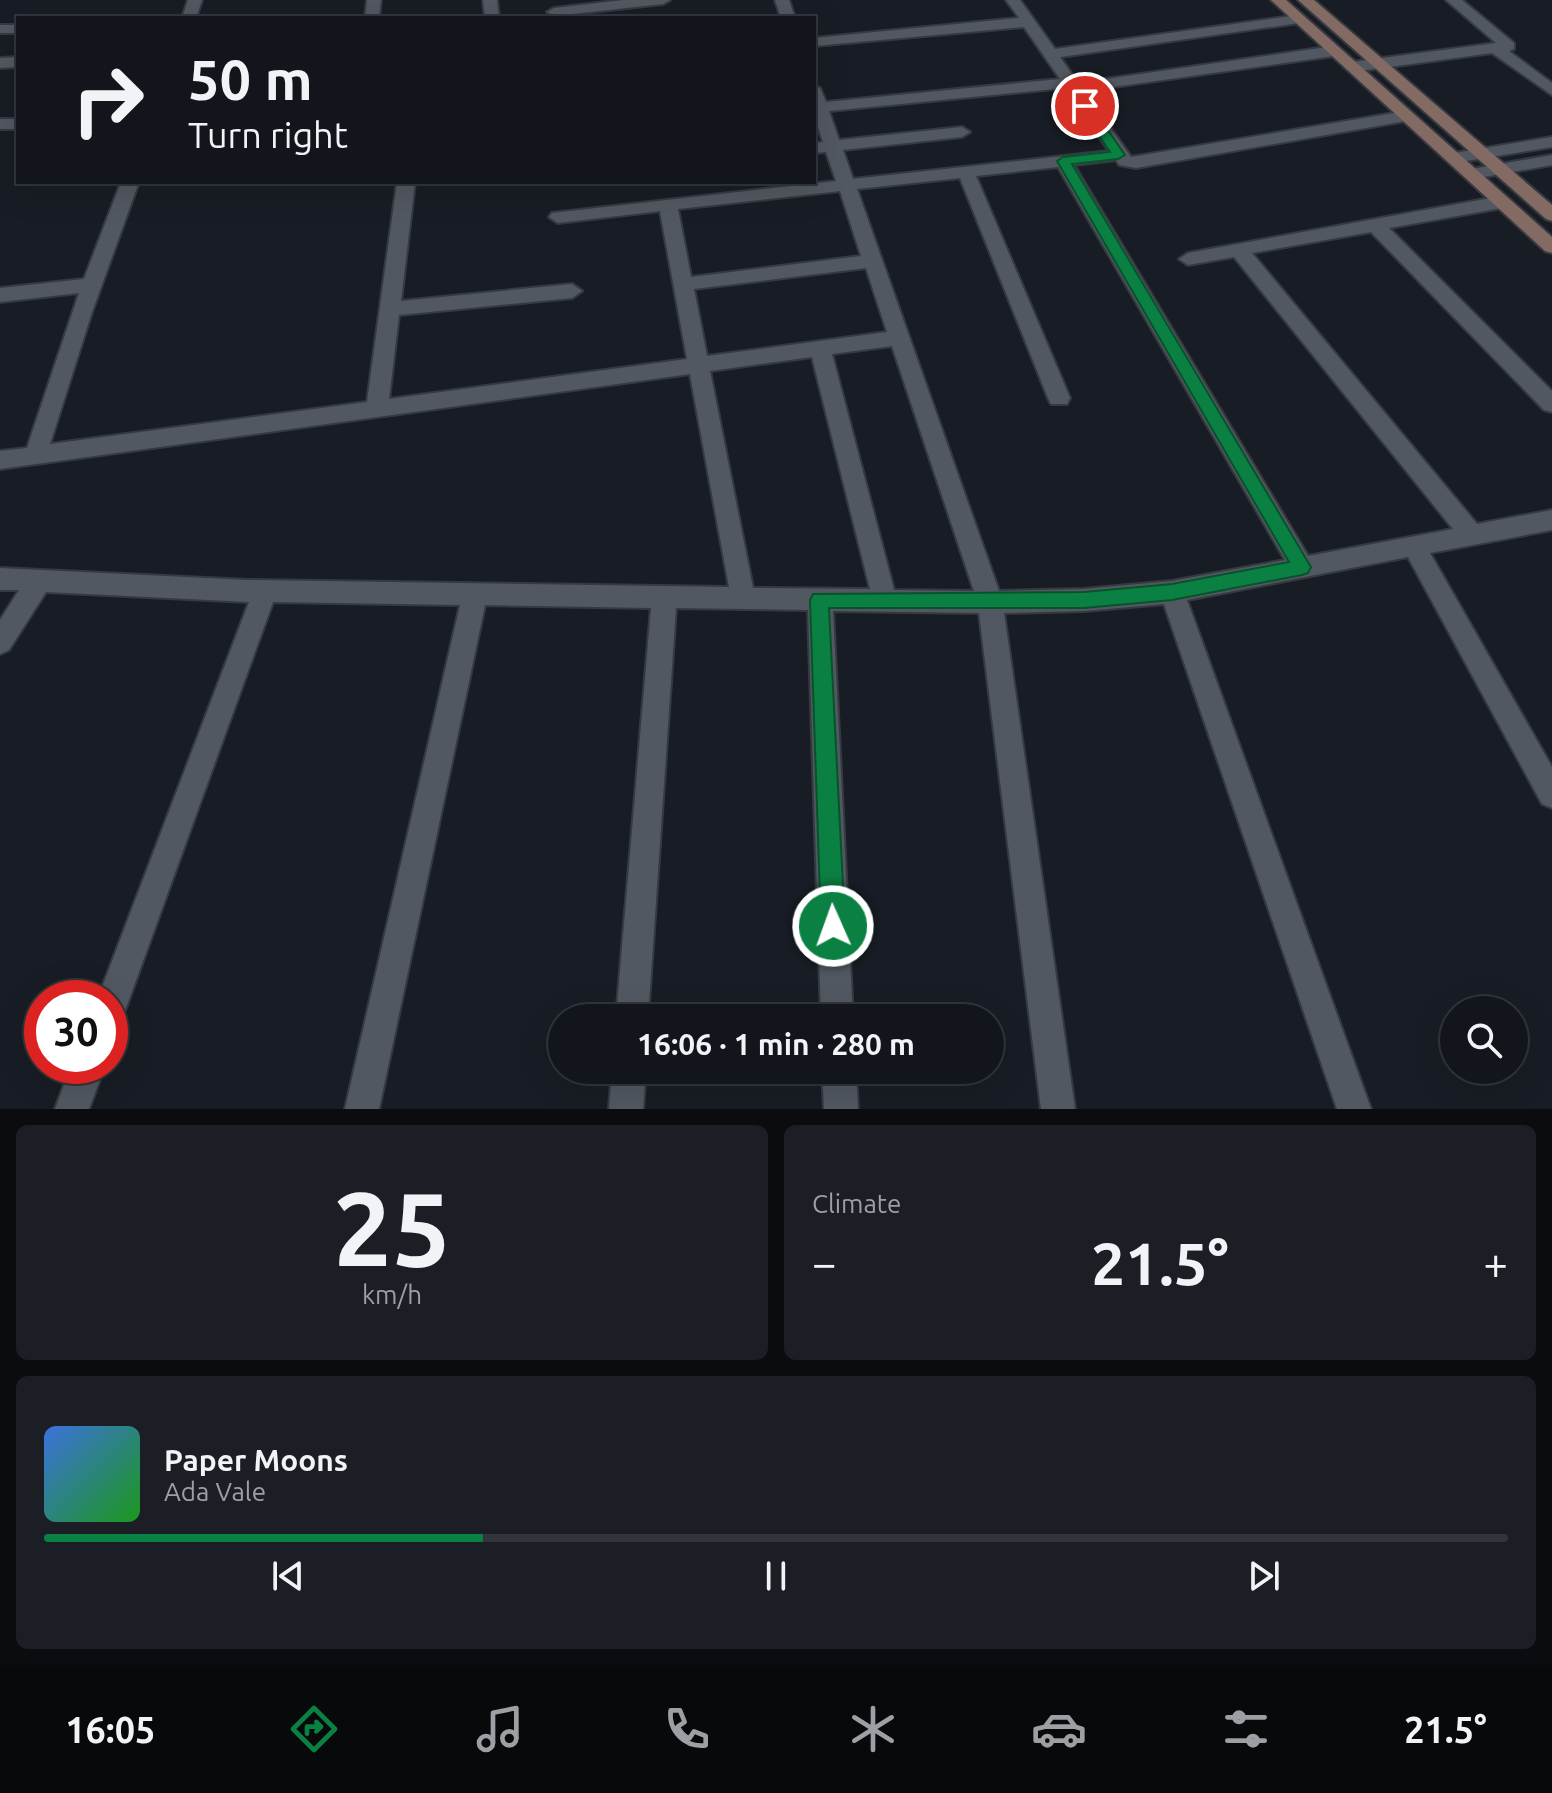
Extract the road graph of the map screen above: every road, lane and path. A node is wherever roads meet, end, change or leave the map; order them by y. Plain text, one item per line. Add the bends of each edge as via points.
1 (663, 0) edge
2 (1013, 0) edge
3 (1278, 0) edge
4 (1305, 0) edge
5 (1453, 0) edge
6 (554, 12) dead end
7 (1299, 19) junction
8 (1028, 22) junction
9 (816, 42) edge
10 (1497, 49) junction
11 (1334, 51) junction
12 (1050, 54) junction
13 (1377, 64) junction
14 (1352, 67) junction
15 (1071, 86) junction
16 (1552, 90) edge
17 (816, 102) edge
18 (1406, 116) junction
19 (962, 132) dead end
20 (1552, 142) edge
21 (823, 147) edge
22 (1482, 154) junction
23 (1118, 155) junction
24 (1454, 158) junction
25 (1552, 160) edge
26 (1063, 161) junction
27 (1500, 169) junction
28 (966, 172) junction
29 (1472, 174) junction
30 (129, 184) edge
31 (406, 184) edge
32 (846, 185) junction
33 (1502, 202) junction
34 (668, 205) junction
35 (1552, 215) edge
36 (558, 217) dead end
37 (1375, 225) junction
38 (1552, 247) edge
39 (1239, 250) junction
40 (1188, 259) dead end
41 (873, 261) junction
42 (684, 284) junction
43 (93, 285) junction
44 (572, 291) dead end
45 (0, 295) edge
46 (390, 309) junction
47 (899, 338) junction
48 (820, 348) junction
49 (700, 365) junction
50 (1059, 398) dead end
51 (1552, 404) edge
52 (377, 409) junction
53 (36, 455) junction
54 (0, 460) edge
55 (1552, 520) edge
56 (1472, 535) junction
57 (1414, 546) junction
58 (1302, 567) junction
59 (0, 579) edge
60 (39, 581) junction
61 (265, 591) junction
62 (1172, 592) junction
63 (475, 594) junction
64 (664, 597) junction
65 (743, 598) junction
66 (820, 600) junction
67 (885, 601) junction
68 (990, 602) junction
69 (0, 642) edge
70 (1552, 794) edge
71 (120, 980) edge
72 (633, 1004) edge
73 (836, 1004) edge
74 (81, 1084) edge
75 (628, 1084) edge
76 (840, 1084) edge
77 (72, 1109) edge
78 (362, 1109) edge
79 (626, 1109) edge
80 (841, 1109) edge
81 (1058, 1109) edge
82 (1354, 1109) edge

1 - 6 street
2 - 8 street
3 - 7 street
4 - 13 street
5 - 10 street via 1509,46
7 - 11 street
7 - 12 street
8 - 9 street
8 - 12 street
10 - 13 street
10 - 16 street
11 - 14 street
11 - 15 street
12 - 15 street
13 - 14 street
13 - 22 street
14 - 18 street
15 - 17 street
15 - 23 street
17 - 21 street
18 - 23 street via 1136,163
18 - 24 street
19 - 21 street
20 - 22 street
21 - 32 street
22 - 24 street
22 - 27 street
23 - 26 street
24 - 29 street
25 - 27 street
26 - 28 street
26 - 58 street
27 - 29 street
27 - 35 street
28 - 32 street
28 - 50 street
29 - 33 street
30 - 43 street
31 - 46 street
32 - 34 street
32 - 41 street
33 - 37 street
33 - 38 street
34 - 36 street
34 - 42 street
37 - 39 street
37 - 51 street
39 - 40 street
39 - 56 street
41 - 42 street
41 - 47 street
42 - 49 street
43 - 45 street
43 - 53 street
44 - 46 street
46 - 52 street
47 - 48 street
47 - 68 street
48 - 49 street
48 - 67 street
49 - 52 street
49 - 65 street
52 - 53 street
53 - 54 street
55 - 56 street
56 - 57 street
57 - 58 street
57 - 70 street
58 - 62 street
59 - 60 street
60 - 61 street
60 - 69 street
61 - 63 street
61 - 71 street
62 - 68 street
62 - 82 street
63 - 64 street
63 - 78 street
64 - 65 street
64 - 72 street
65 - 66 street
66 - 67 street
66 - 73 street
67 - 68 street
68 - 81 street
74 - 77 street
75 - 79 street
76 - 80 street

